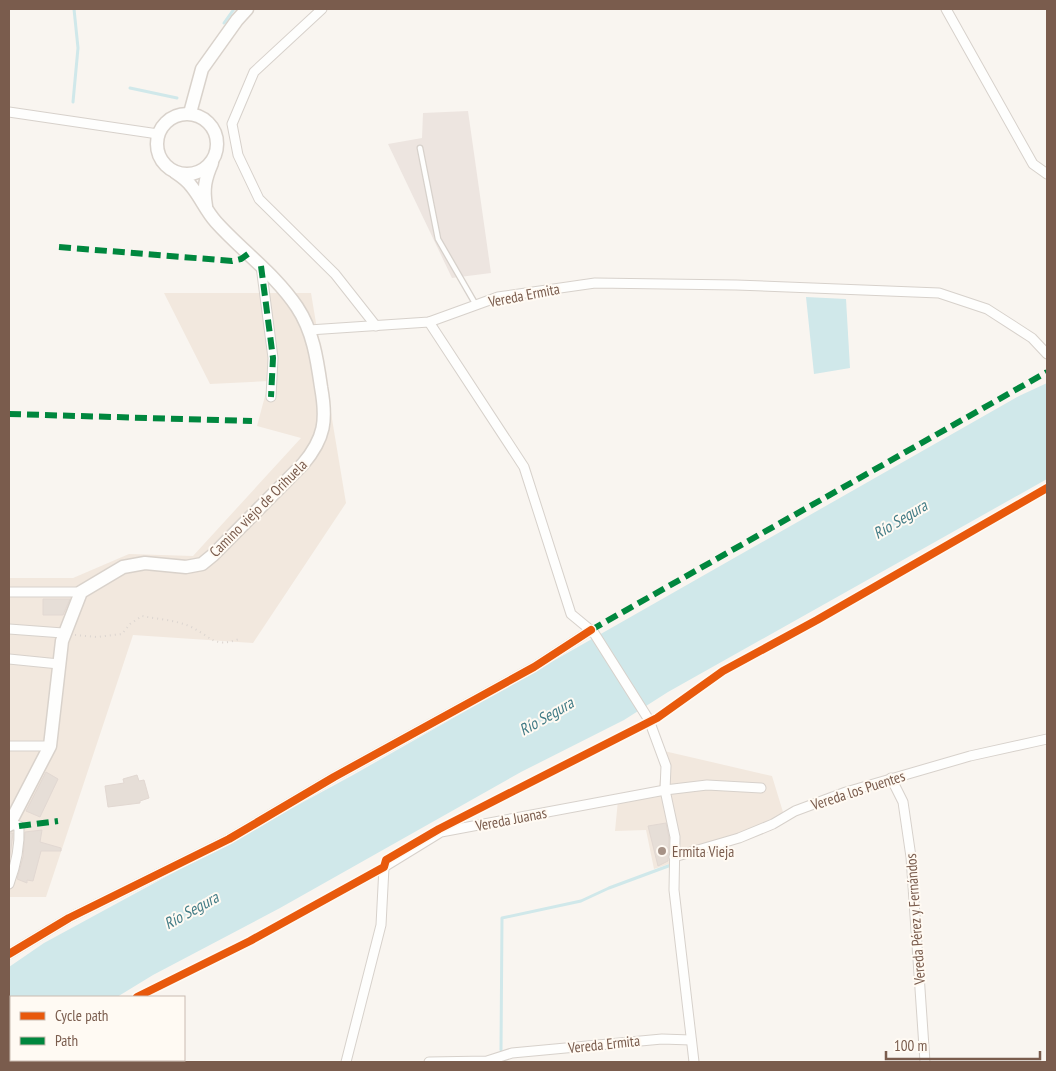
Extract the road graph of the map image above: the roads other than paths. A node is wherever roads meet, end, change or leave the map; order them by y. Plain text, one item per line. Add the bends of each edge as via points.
1 (248, 9) edge
2 (322, 9) edge
3 (946, 9) edge
4 (9, 112) edge
5 (190, 113) junction
6 (158, 134) junction
7 (420, 148) dead end
8 (217, 153) junction
9 (175, 172) junction
10 (1047, 174) edge
11 (207, 208) junction
12 (261, 266) junction
13 (476, 305) junction
14 (429, 322) junction
15 (376, 326) junction
16 (309, 330) junction
17 (1047, 354) edge
18 (271, 397) dead end
19 (9, 592) edge
20 (81, 592) junction
21 (9, 629) edge
22 (592, 632) junction
23 (63, 633) junction
24 (9, 659) edge
25 (59, 664) junction
26 (1047, 739) edge
27 (9, 746) edge
28 (50, 746) junction
29 (892, 778) junction
30 (761, 788) dead end
31 (665, 790) junction
32 (9, 825) edge
33 (674, 857) junction
34 (9, 884) edge
35 (9, 954) edge
36 (691, 1040) junction
37 (346, 1062) edge
38 (429, 1062) edge
39 (694, 1062) edge
40 (925, 1062) edge

1 - 5 main road via 202,69
2 - 15 street via 254,72 232,124 238,155 259,199 336,274
3 - 10 street via 1034,164
4 - 6 street
5 - 6 main road via 176,115
5 - 8 main road via 211,124 218,138
6 - 9 main road via 157,147 163,162
7 - 13 lane via 438,239
8 - 9 main road via 206,168 193,174
8 - 11 main road via 205,180
9 - 11 main road, Camino viejo de Orihuela via 193,187
11 - 12 main road, Camino viejo de Orihuela
12 - 16 main road, Camino viejo de Orihuela via 298,308
12 - 18 street via 273,358
13 - 14 street, Vereda Ermita
13 - 17 street, Vereda Ermita via 498,298 595,283 939,293 987,309 1032,338
14 - 15 street, Vereda Ermita
14 - 22 street via 524,467 571,614
15 - 16 street, Vereda Ermita
16 - 20 main road, Camino viejo de Orihuela via 316,353 324,423 316,448 303,464 202,564 186,567 145,563 123,567
19 - 20 street
20 - 23 main road
21 - 23 street
22 - 31 street via 649,720 666,766
22 - 35 street via 229,838 70,918
23 - 25 main road
24 - 25 street
25 - 28 main road
26 - 29 street, Vereda los Puentes
27 - 28 street
28 - 32 main road
29 - 33 street, Vereda los Puentes via 795,812 740,838
29 - 40 street, Vereda Pérez y Fernándos via 903,802 911,857
30 - 31 street via 707,785
31 - 33 street via 675,837
31 - 37 street, Vereda Juanas via 441,832 384,867 381,925
32 - 34 street via 19,826 20,839
33 - 36 street via 674,890
36 - 38 street, Vereda Ermita via 662,1039 512,1053 488,1061
36 - 39 street

